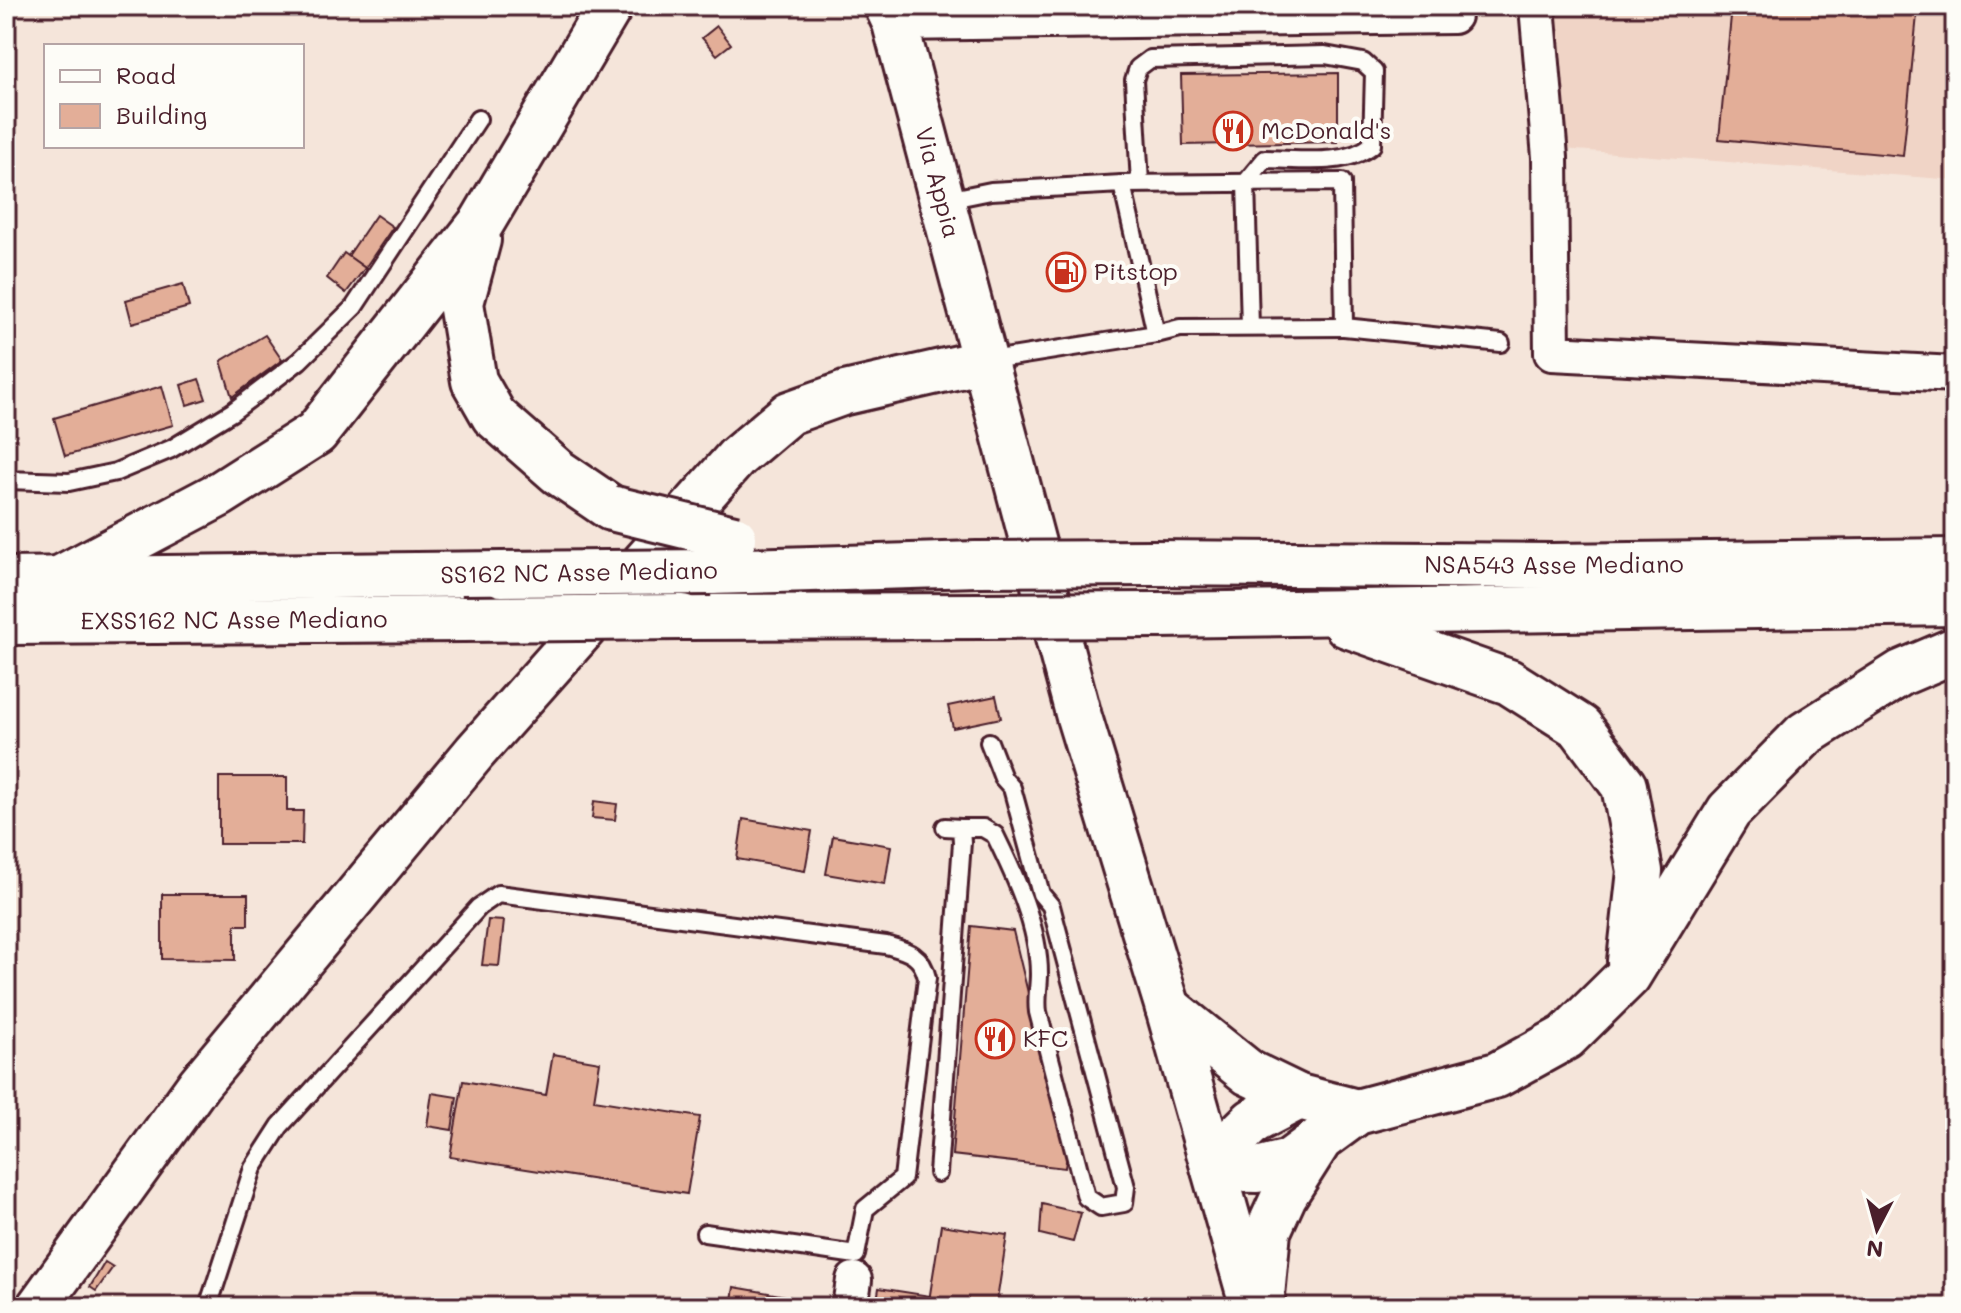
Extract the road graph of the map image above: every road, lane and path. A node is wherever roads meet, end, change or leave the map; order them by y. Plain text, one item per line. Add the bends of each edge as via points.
1 (610, 6) edge
2 (1537, 6) edge
3 (891, 15) edge
4 (1453, 16) dead end
5 (478, 119) dead end
6 (1246, 182) junction
7 (1140, 183) junction
8 (1122, 184) junction
9 (941, 201) junction
10 (482, 222) junction
11 (1250, 327) junction
12 (1344, 327) junction
13 (1156, 334) junction
14 (1501, 343) dead end
15 (985, 361) junction
16 (1955, 374) edge
17 (6, 480) edge
18 (723, 555) junction
19 (1955, 561) edge
20 (1152, 563) joint
21 (6, 580) edge
22 (57, 580) junction
23 (1955, 603) edge
24 (1319, 615) junction
25 (462, 619) joint
26 (6, 622) edge
27 (1955, 650) edge
28 (989, 742) dead end
29 (1628, 976) junction
30 (1168, 1008) junction
31 (1299, 1097) junction
32 (1357, 1112) junction
33 (1317, 1144) junction
34 (1213, 1165) junction
35 (938, 1173) dead end
36 (705, 1233) dead end
37 (38, 1307) edge
38 (208, 1307) edge
39 (1253, 1307) edge
40 (1261, 1307) edge

1 - 10 main road
2 - 16 street via 1550,157 1552,353
3 - 4 street
3 - 9 main road, Via Appia
5 - 17 lane via 354,307 299,361 232,412 171,449 116,472 69,482
6 - 7 lane
6 - 7 lane via 1265,159 1347,158 1372,145 1374,72 1363,62 1325,55 1150,59 1138,68 1134,80
6 - 11 lane
6 - 12 lane via 1342,182
7 - 8 lane
8 - 9 lane via 991,191
8 - 13 lane
9 - 15 main road, Via Appia
10 - 18 main road, bridge via 461,303 474,381 494,416 558,472 611,508
10 - 22 main road via 316,433 220,494
11 - 12 lane
11 - 13 lane via 1180,328
12 - 14 lane
13 - 15 lane
15 - 30 main road, Via Appia via 1079,717
15 - 37 street via 845,393 789,413 737,457 475,752 199,1084
18 - 20 main road, SS162 NC Asse Mediano, bridge via 895,564
18 - 22 main road, SS162 NC Asse Mediano, bridge via 502,574
19 - 20 main road, NSA543 Asse Mediano
21 - 22 main road, SS162 NC Asse Mediano
23 - 24 main road, NSA543 Asse Mediano
24 - 25 main road, SS162 NC Asse Mediano, bridge
24 - 29 main road via 1509,682 1580,727 1624,786 1640,871
25 - 26 main road, EXSS162 NC Asse Mediano
27 - 29 main road via 1901,673 1805,734 1729,811
28 - 35 lane via 1012,788 1041,894 1051,906 1126,1187 1124,1203 1101,1207 1086,1197 1038,1012 1039,975 1025,907 995,835 983,828 953,828
29 - 32 main road via 1566,1037 1497,1075
30 - 31 main road via 1249,1073
30 - 34 main road, Via Appia
31 - 32 main road
31 - 34 main road via 1253,1121
32 - 33 main road
33 - 34 main road via 1289,1162 1268,1167
33 - 40 main road via 1268,1231
34 - 39 main road, Via Appia
36 - 38 lane via 856,1255 865,1209 903,1178 925,966 913,953 886,945 498,894 479,907 280,1126 253,1168

